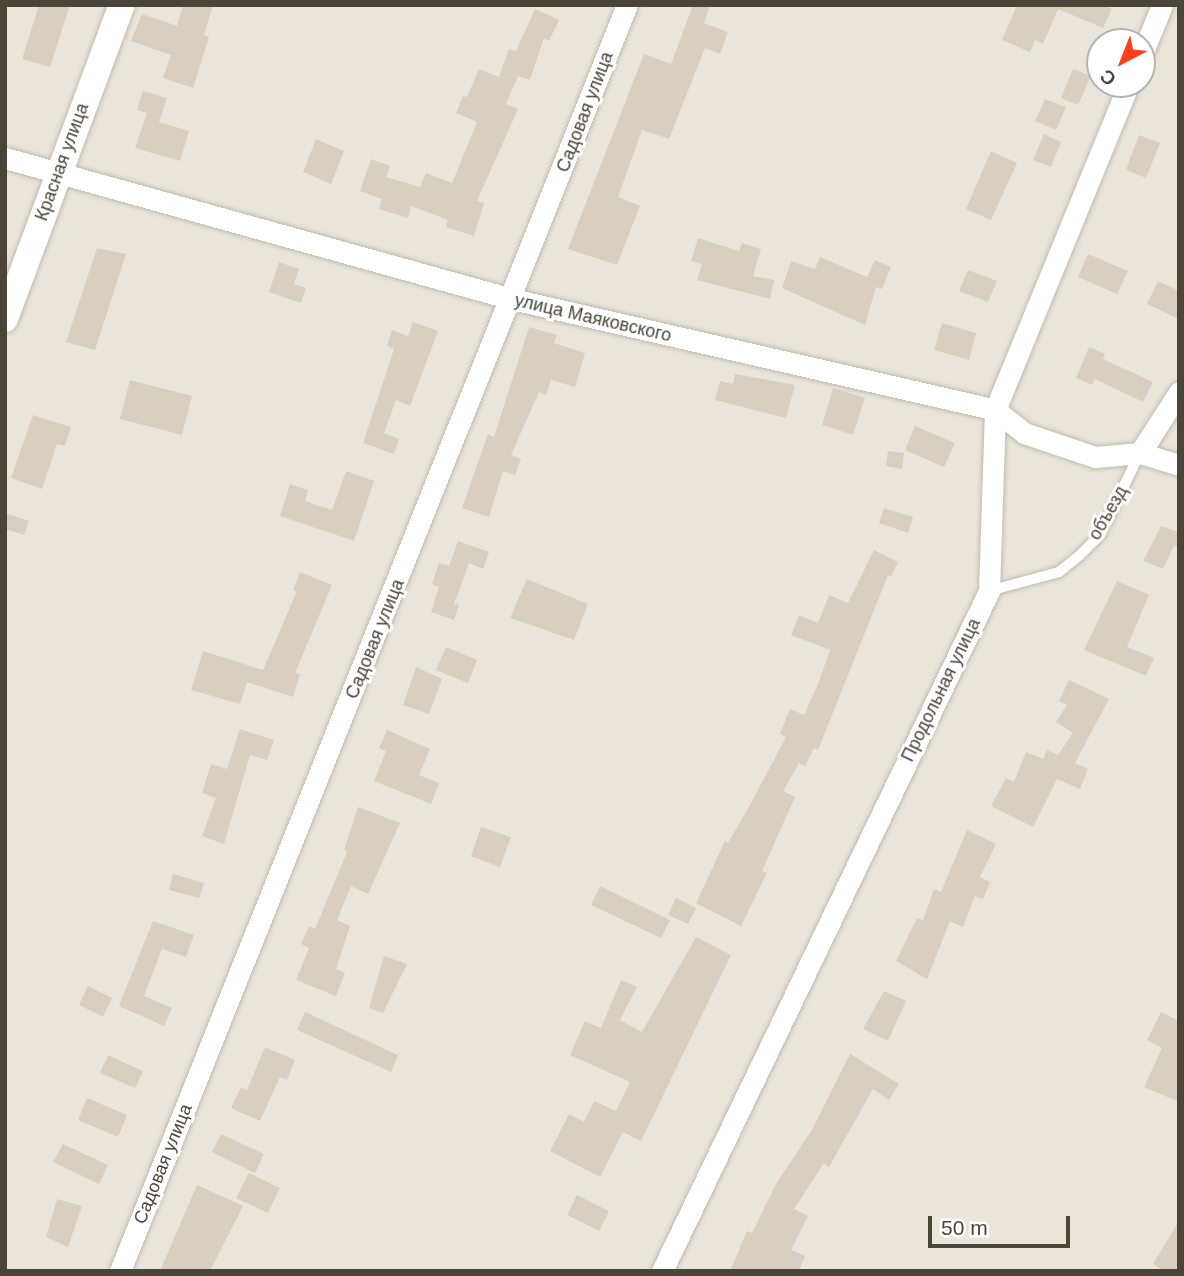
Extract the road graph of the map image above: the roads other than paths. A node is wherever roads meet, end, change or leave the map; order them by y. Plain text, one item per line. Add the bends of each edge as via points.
1 (122, 5) edge
2 (627, 5) edge
3 (1162, 5) edge
4 (1153, 28) edge
5 (1123, 98) edge
6 (5, 158) edge
7 (57, 173) junction
8 (512, 299) junction
9 (5, 319) edge
10 (1179, 392) edge
11 (995, 410) junction
12 (1140, 453) junction
13 (1179, 465) edge
14 (989, 591) junction
15 (120, 1271) edge
16 (662, 1271) edge

1 - 7 street, Красная улица
2 - 8 street, Садовая улица
3 - 4 street
5 - 11 street, Продольная улица
6 - 7 street, улица Маяковского
7 - 8 street, улица Маяковского
7 - 9 street, Красная улица
8 - 11 street, улица Маяковского
8 - 15 street, Садовая улица
10 - 12 street
11 - 12 street, улица Маяковского via 1024,433 1095,457
11 - 14 street, Продольная улица
12 - 13 street, улица Маяковского
12 - 14 lane, объезд via 1100,535 1079,556 1059,572
14 - 16 street, Продольная улица

